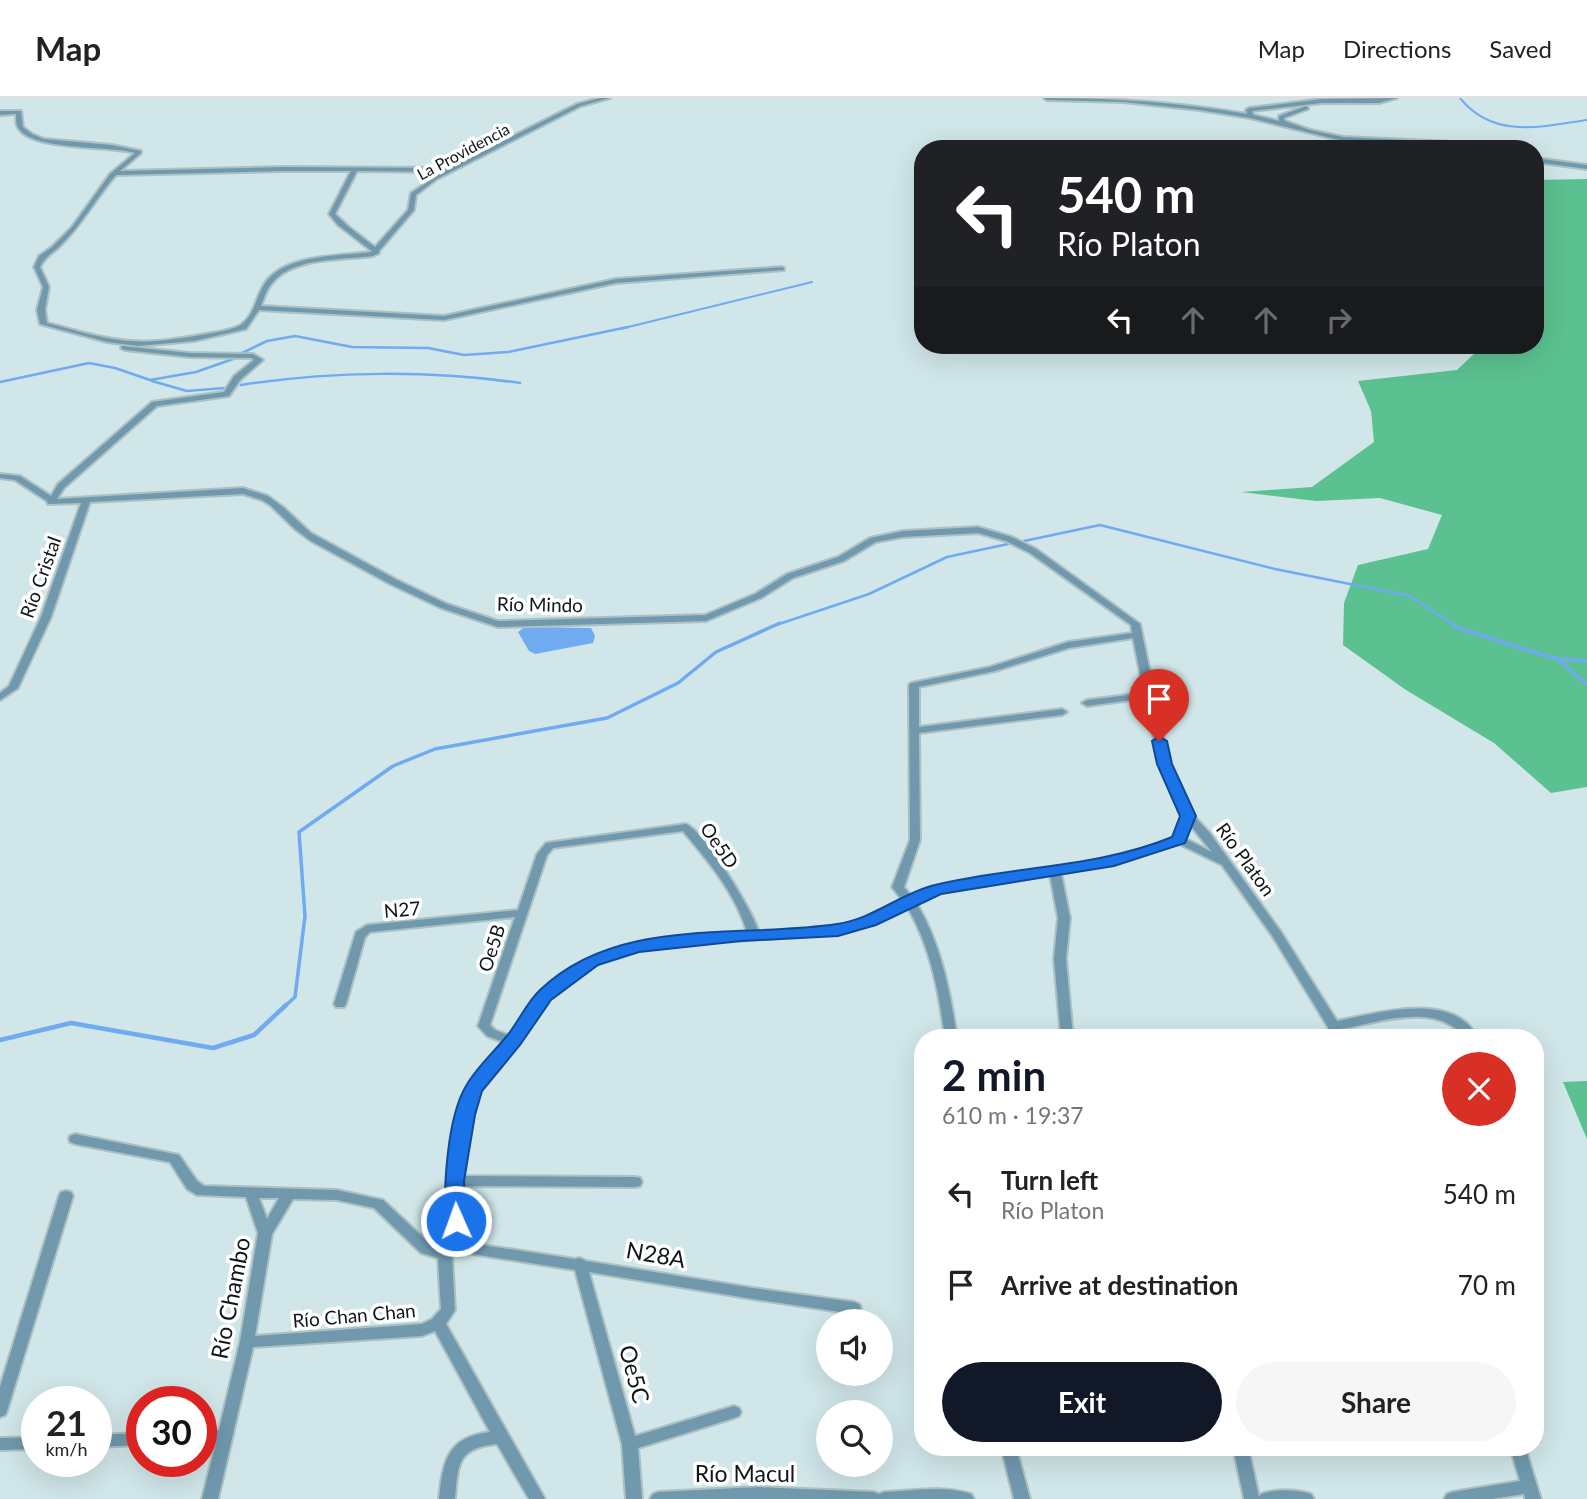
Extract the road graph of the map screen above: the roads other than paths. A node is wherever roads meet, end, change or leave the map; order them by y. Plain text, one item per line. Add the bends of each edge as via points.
1 (607, 98) edge
2 (1047, 98) edge
3 (1394, 98) edge
4 (1317, 102) junction
5 (0, 113) edge
6 (1251, 116) junction
7 (1290, 128) junction
8 (1354, 140) edge
9 (1544, 161) edge
10 (1587, 167) edge
11 (355, 169) junction
12 (432, 170) junction
13 (452, 170) junction
14 (114, 173) junction
15 (435, 178) junction
16 (377, 251) junction
17 (782, 269) dead end
18 (255, 308) junction
19 (106, 340) junction
20 (0, 477) edge
21 (86, 501) junction
22 (51, 502) junction
23 (978, 530) joint
24 (1136, 635) junction
25 (1149, 695) junction
26 (0, 697) edge
27 (1087, 703) dead end
28 (1062, 712) dead end
29 (915, 731) junction
30 (1188, 816) junction
31 (1180, 840) junction
32 (545, 849) joint
33 (1226, 863) junction
34 (1055, 872) junction
35 (910, 900) junction
36 (521, 913) junction
37 (754, 935) junction
38 (340, 1004) dead end
39 (950, 1029) edge
40 (1066, 1029) edge
41 (1334, 1029) edge
42 (1361, 1029) edge
43 (1464, 1029) edge
44 (514, 1041) junction
45 (75, 1139) dead end
46 (454, 1181) junction
47 (635, 1182) dead end
48 (251, 1193) junction
49 (289, 1194) junction
50 (66, 1196) dead end
51 (265, 1233) junction
52 (447, 1250) junction
53 (580, 1264) junction
54 (854, 1308) dead end
55 (438, 1323) junction
56 (247, 1342) junction
57 (0, 1411) edge
58 (734, 1412) dead end
59 (217, 1436) edge
60 (224, 1436) junction
61 (501, 1437) junction
62 (21, 1443) edge
63 (0, 1444) edge
64 (630, 1444) junction
65 (1010, 1456) edge
66 (1242, 1456) edge
67 (1520, 1456) edge
68 (1531, 1493) edge
69 (210, 1499) edge
70 (447, 1499) edge
71 (537, 1499) edge
72 (634, 1499) edge
73 (658, 1499) edge
74 (874, 1499) edge
75 (884, 1499) edge
76 (966, 1499) edge
77 (1022, 1499) edge
78 (1252, 1499) edge
79 (1266, 1499) edge
80 (1306, 1499) edge
81 (1452, 1499) edge

1 - 13 street, La Providencia via 579,106
2 - 6 street via 1104,98
3 - 4 street
4 - 6 street via 1249,110
4 - 7 street via 1281,117
5 - 14 street via 19,112 23,131 46,141 139,152
6 - 7 street
7 - 8 street
9 - 10 street
11 - 12 street
11 - 14 street
11 - 16 street via 332,214
12 - 13 street
12 - 15 street
13 - 15 street, La Providencia
14 - 19 street via 74,228 41,257 37,267 46,287 41,310 44,324
15 - 16 street, La Providencia via 413,194 411,210
16 - 18 street via 283,270 271,280
17 - 18 street via 616,281 444,318
18 - 19 street via 246,325 237,329 172,341
19 - 22 street via 120,347 179,354 253,356 258,363 237,378 226,394 152,406 61,486
20 - 22 street via 17,478
21 - 22 street, Río Mindo
21 - 23 street, Río Mindo via 256,493 279,505 307,534 425,600 465,616 508,624 706,618 758,596 790,576 841,559 873,540
21 - 26 street, Río Cristal via 46,617 13,688
23 - 24 street, Río Platon via 1033,551 1135,624
24 - 25 street, Río Platon
24 - 29 street via 1068,645 992,669 914,685
25 - 27 street
25 - 30 street, Río Platon via 1164,764
28 - 29 street
29 - 35 street via 915,840 898,887
30 - 31 street
30 - 33 street, Río Platon
31 - 33 street
31 - 34 street, Río Chan Chan via 1114,861
32 - 36 street, Oe5B
32 - 37 street, Oe5D via 686,827 751,920
33 - 41 street, Río Platon
34 - 35 street, Río Chan Chan via 965,884
34 - 40 street via 1064,918 1060,959
35 - 37 street, Río Chan Chan via 870,921 838,930
35 - 39 street via 929,937
36 - 38 street, N27 via 367,929 360,935
36 - 44 street, Oe5B via 484,1026
37 - 44 street, Río Chan Chan via 637,946 592,961 544,996
42 - 43 street via 1437,1013 1456,1020
44 - 46 street, Río Chan Chan via 474,1089
45 - 48 street via 174,1158 192,1185 202,1191
46 - 47 street
46 - 52 street, Río Chan Chan via 456,1221
48 - 49 street
48 - 51 street
49 - 51 street, Río Chambo
49 - 52 street via 337,1195 378,1204 426,1249
50 - 57 street
51 - 56 street, Río Chambo
52 - 53 street, N28A
52 - 55 street, Río Chan Chan via 449,1310
53 - 54 street, N28A
53 - 64 street, Oe5C
55 - 56 street, Río Chan Chan via 422,1330
55 - 61 street
56 - 60 street, Río Chambo
58 - 64 street
59 - 60 street
60 - 69 street, Río Chambo
61 - 70 street via 469,1442 451,1461
61 - 71 street
62 - 63 street
64 - 72 street, Oe5C
65 - 77 street
66 - 78 street
67 - 68 street
68 - 81 street
73 - 74 street, Río Macul via 758,1493
75 - 76 street
79 - 80 street

